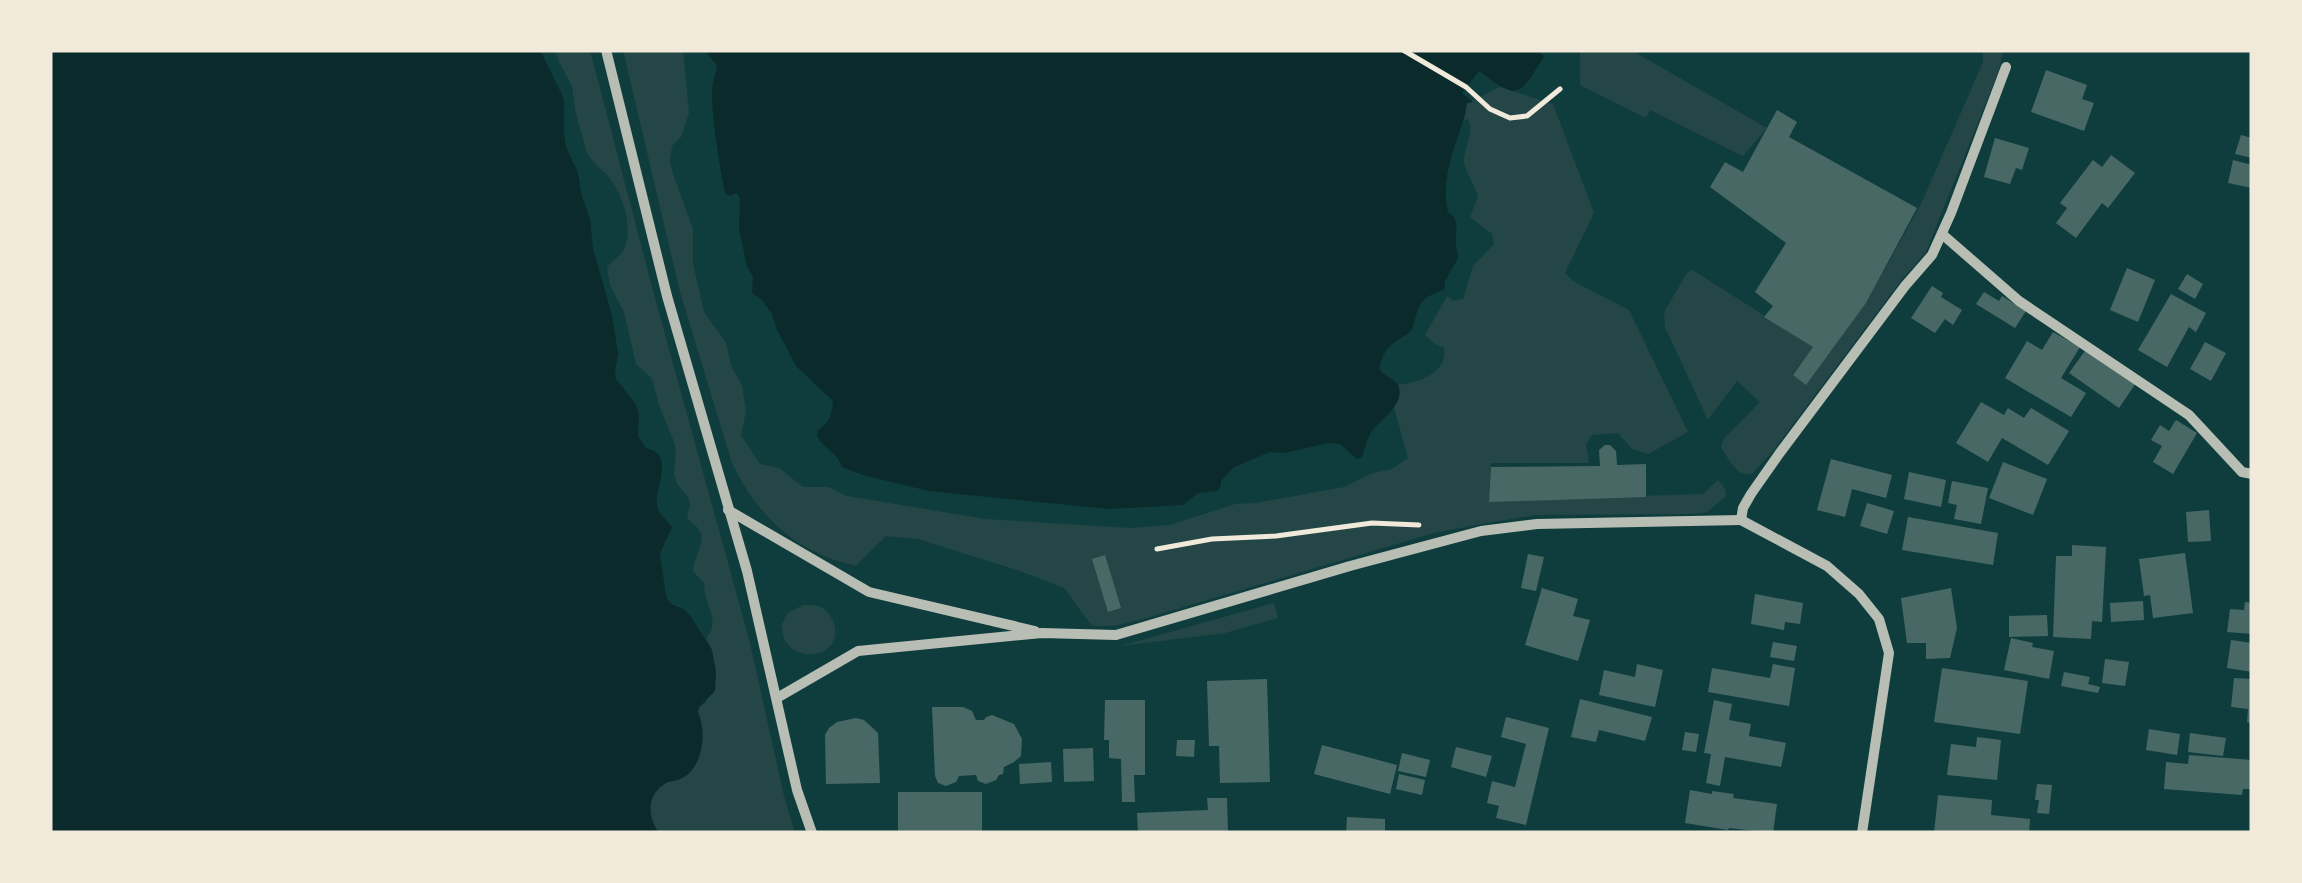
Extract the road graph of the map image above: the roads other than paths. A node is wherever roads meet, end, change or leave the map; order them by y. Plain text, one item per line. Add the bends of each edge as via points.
1 (606, 50) edge
2 (2006, 67) dead end
3 (1942, 234) junction
4 (2252, 474) edge
5 (728, 510) junction
6 (1740, 520) junction
7 (1042, 633) junction
8 (776, 698) junction
9 (812, 833) edge
10 (1862, 833) edge

1 - 5 street
2 - 3 street
3 - 4 street via 2019,301 2188,415 2242,472
3 - 6 street via 1779,454
5 - 7 street via 869,592
5 - 8 street
6 - 7 street via 1481,531 1116,635
6 - 10 street via 1828,566 1879,619 1889,653
7 - 8 street via 858,651
8 - 9 street

